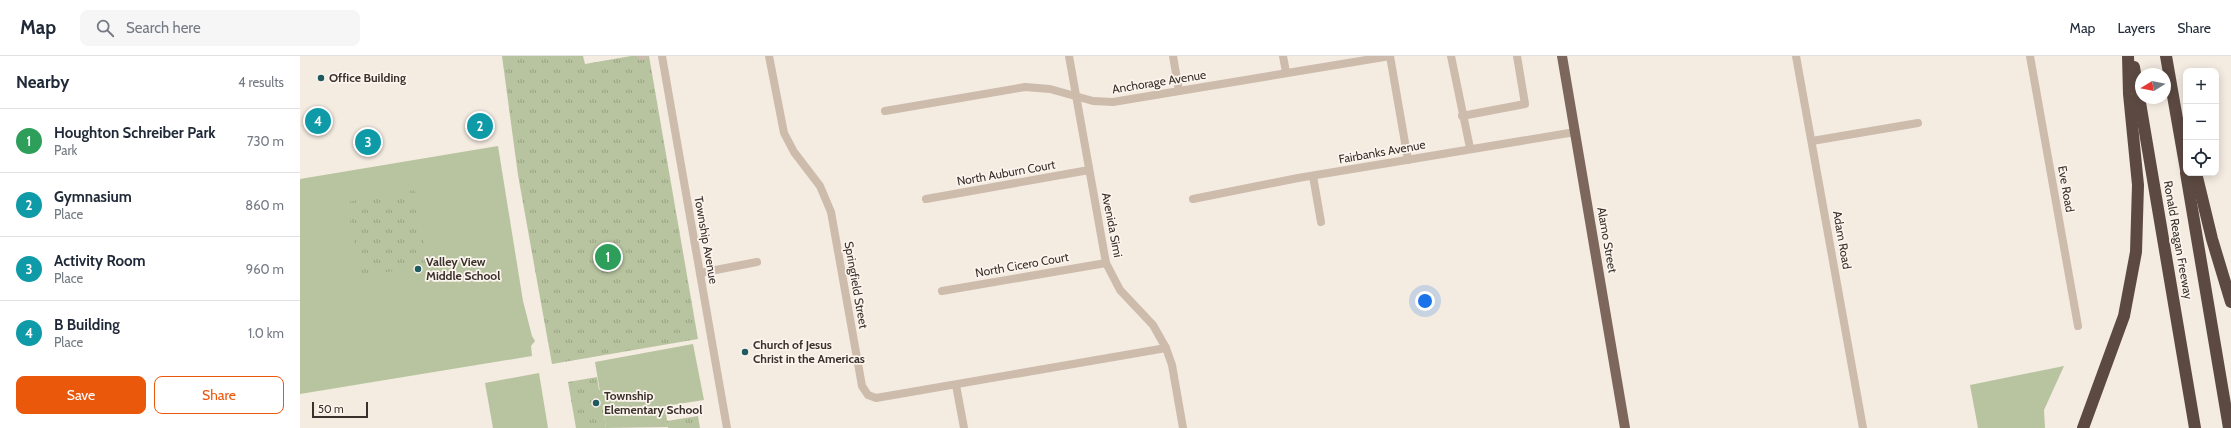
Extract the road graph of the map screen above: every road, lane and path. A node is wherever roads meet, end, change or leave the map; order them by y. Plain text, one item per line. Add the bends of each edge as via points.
1 (662, 56) edge
2 (769, 56) edge
3 (1069, 56) edge
4 (1173, 56) edge
5 (1283, 56) edge
6 (1390, 56) edge
7 (1452, 56) edge
8 (1518, 56) edge
9 (1562, 56) edge
10 (1796, 56) edge
11 (2030, 56) edge
12 (2128, 56) edge
13 (2132, 56) edge
14 (2166, 56) edge
15 (1286, 72) junction
16 (1179, 91) junction
17 (1076, 97) junction
18 (2175, 106) junction
19 (885, 111) dead end
20 (1462, 116) junction
21 (1918, 122) dead end
22 (1575, 132) junction
23 (2185, 140) edge
24 (1812, 141) junction
25 (1470, 148) junction
26 (2183, 154) edge
27 (1408, 160) junction
28 (1089, 170) junction
29 (1313, 176) junction
30 (2187, 176) edge
31 (2197, 176) edge
32 (926, 199) dead end
33 (1193, 199) dead end
34 (1321, 222) dead end
35 (757, 262) dead end
36 (1106, 263) junction
37 (700, 273) junction
38 (942, 291) dead end
39 (2231, 302) edge
40 (2078, 326) dead end
41 (1166, 348) junction
42 (956, 385) junction
43 (727, 428) edge
44 (964, 428) edge
45 (1183, 428) edge
46 (1625, 428) edge
47 (1863, 428) edge
48 (2083, 428) edge
49 (2195, 428) edge
50 (2229, 428) edge

1 - 37 street, Township Avenue
2 - 42 street, Springfield Street via 784,133 794,152 820,186 830,212 864,391 872,398 876,398
3 - 17 street, Avenida Simi
4 - 16 street
5 - 15 street
6 - 15 street, Anchorage Avenue
6 - 27 street
7 - 20 street
8 - 20 street via 1525,104
9 - 22 main road, Alamo Street
10 - 24 street, Adam Road
11 - 40 street, Eve Road
12 - 48 highway via 2138,185 2136,252 2124,316
13 - 49 highway, Ronald Reagan Freeway
14 - 18 highway, Ronald Reagan Freeway
15 - 16 street, Anchorage Avenue
16 - 17 street, Anchorage Avenue via 1113,102
17 - 19 street, Anchorage Avenue via 1050,88 1025,87
17 - 28 street, Avenida Simi
18 - 23 highway
18 - 26 highway, Ronald Reagan Freeway
20 - 25 street
21 - 24 street
22 - 25 street, Fairbanks Avenue
22 - 46 main road, Alamo Street
24 - 47 street, Adam Road
25 - 27 street, Fairbanks Avenue
27 - 29 street, Fairbanks Avenue
28 - 32 street, North Auburn Court
28 - 36 street, Avenida Simi
29 - 33 street, Fairbanks Avenue
29 - 34 street
30 - 50 highway, Ronald Reagan Freeway
31 - 39 highway
35 - 37 street
36 - 38 street, North Cicero Court
36 - 41 street, Avenida Simi via 1120,290 1153,325
37 - 43 street, Township Avenue
41 - 42 street, Springfield Street
41 - 45 street, Avenida Simi via 1172,365
42 - 44 street

